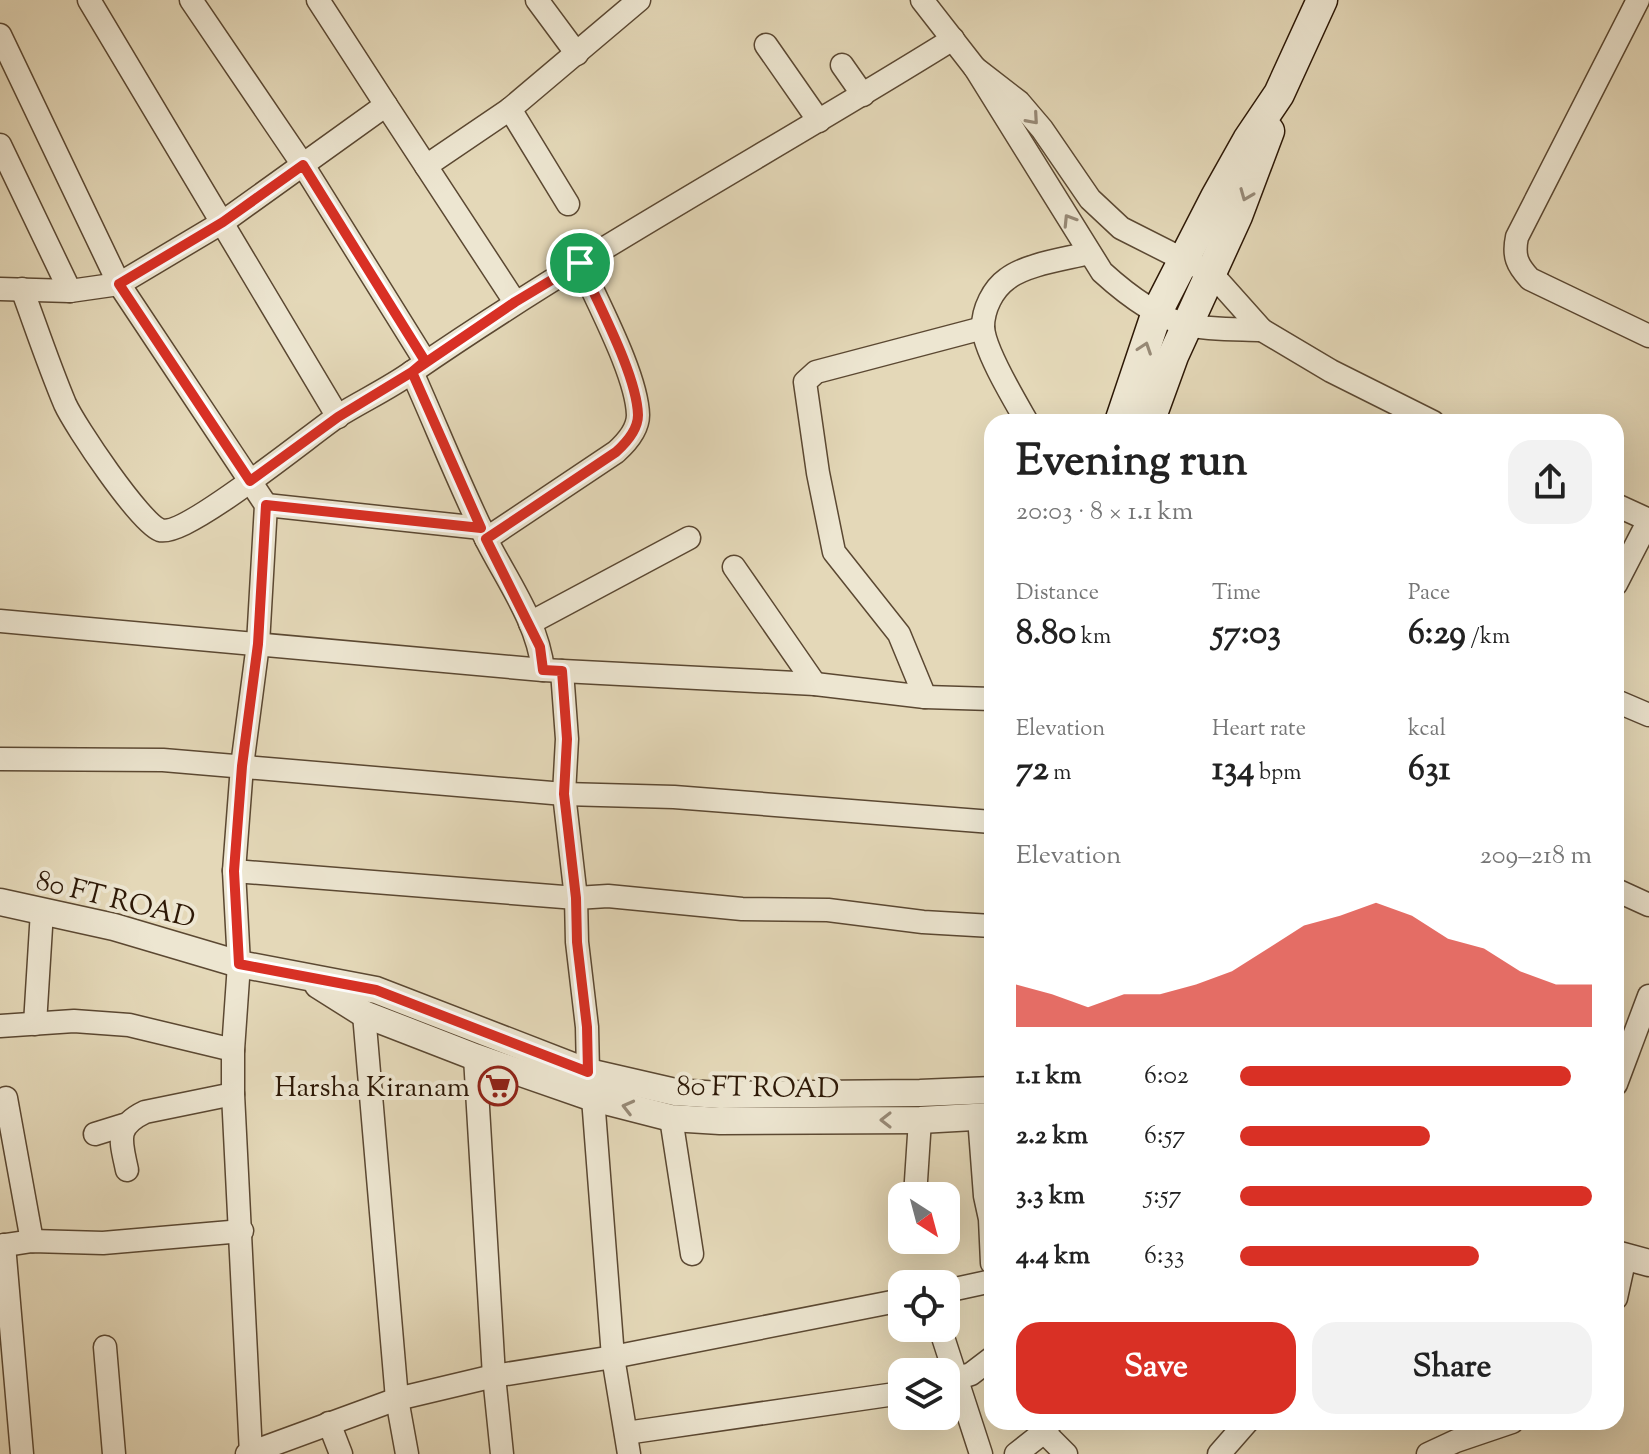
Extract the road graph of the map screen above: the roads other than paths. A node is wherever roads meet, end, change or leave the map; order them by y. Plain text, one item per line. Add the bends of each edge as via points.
1 (89, 0) edge
2 (191, 0) edge
3 (318, 0) edge
4 (537, 0) edge
5 (639, 0) edge
6 (922, 0) edge
7 (1322, 0) edge
8 (1638, 0) edge
9 (0, 35) edge
10 (953, 39) junction
11 (766, 45) dead end
12 (577, 54) junction
13 (842, 65) dead end
14 (975, 68) junction
15 (1279, 94) junction
16 (863, 95) junction
17 (386, 105) junction
18 (510, 109) junction
19 (819, 121) junction
20 (0, 145) edge
21 (303, 165) junction
22 (426, 166) junction
23 (568, 204) dead end
24 (223, 222) junction
25 (1089, 253) junction
26 (1183, 259) junction
27 (580, 263) junction
28 (1212, 274) junction
29 (119, 284) junction
30 (11, 289) edge
31 (70, 291) junction
32 (515, 302) junction
33 (1157, 312) junction
34 (1187, 325) junction
35 (983, 328) junction
36 (1262, 330) junction
37 (1649, 336) edge
38 (419, 367) junction
39 (1023, 414) edge
40 (1123, 414) edge
41 (1152, 414) edge
42 (1417, 414) edge
43 (338, 417) junction
44 (250, 481) junction
45 (266, 505) junction
46 (1624, 509) edge
47 (484, 534) junction
48 (689, 538) dead end
49 (734, 567) dead end
50 (1624, 568) edge
51 (0, 621) edge
52 (530, 623) junction
53 (258, 644) junction
54 (553, 670) junction
55 (815, 684) junction
56 (925, 697) junction
57 (984, 699) edge
58 (1624, 704) edge
59 (1649, 715) edge
60 (0, 759) edge
61 (242, 766) junction
62 (564, 794) junction
63 (984, 821) edge
64 (234, 871) junction
65 (1624, 894) edge
66 (576, 898) junction
67 (0, 902) edge
68 (1649, 905) edge
69 (42, 911) junction
70 (984, 926) edge
71 (239, 964) junction
72 (309, 979) junction
73 (1649, 996) edge
74 (364, 1014) junction
75 (35, 1024) junction
76 (0, 1026) edge
77 (233, 1050) junction
78 (475, 1057) junction
79 (1624, 1063) edge
80 (588, 1072) junction
81 (984, 1090) edge
82 (233, 1094) junction
83 (6, 1098) dead end
84 (593, 1098) junction
85 (984, 1117) edge
86 (671, 1118) junction
87 (920, 1120) junction
88 (124, 1125) junction
89 (95, 1134) dead end
90 (127, 1170) dead end
91 (916, 1182) edge
92 (242, 1231) junction
93 (32, 1241) junction
94 (2, 1245) edge
95 (692, 1254) dead end
96 (984, 1283) edge
97 (960, 1288) edge
98 (888, 1303) edge
99 (105, 1347) dead end
100 (613, 1357) junction
101 (984, 1364) edge
102 (494, 1376) junction
103 (960, 1377) edge
104 (888, 1396) edge
105 (397, 1399) junction
106 (960, 1400) edge
107 (329, 1423) junction
108 (1044, 1430) edge
109 (1049, 1430) edge
110 (1240, 1430) edge
111 (1452, 1431) edge
112 (628, 1444) edge
113 (250, 1453) edge
114 (22, 1454) edge
115 (114, 1454) edge
116 (341, 1454) edge
117 (407, 1454) edge
118 (502, 1454) edge
119 (981, 1454) edge
120 (1016, 1454) edge
121 (1066, 1454) edge
122 (1219, 1454) edge
123 (1428, 1454) edge

1 - 24 street
2 - 21 street
3 - 17 street
4 - 12 street
5 - 12 street
6 - 10 street
7 - 15 main road
8 - 37 street via 1513,253 1530,279
9 - 29 street
10 - 14 street
10 - 16 street
11 - 19 street
12 - 18 street
13 - 16 street
25 -> 14 street
14 -> 26 street via 1019,102 1107,216
15 - 26 main road
15 -> 28 main road via 1265,148
16 - 19 street
17 - 21 street
17 - 22 street
18 - 22 street
18 - 23 street
19 - 27 street
20 - 31 street
21 - 24 street
21 - 38 street
22 - 32 street
24 - 29 street
24 - 43 street
25 - 33 street via 1115,284
25 - 35 street via 1008,277 988,303
26 - 28 street
26 - 33 main road
27 - 32 street
27 - 47 street via 627,369 638,415 635,428 616,452
28 - 34 main road
28 - 36 street
29 - 31 street
29 - 44 street
30 - 31 street
30 - 44 street via 66,407 152,526 163,531 181,527
32 - 38 street
33 - 34 street
40 -> 33 main road
34 - 36 street
34 - 41 main road
35 - 39 street
35 - 56 street via 816,372 805,382 834,552 899,634
36 - 42 street
38 - 43 street
38 - 47 street
43 - 44 street
44 - 45 street
45 - 47 street
45 - 53 street
46 - 50 street via 1649,520
47 - 52 street
48 - 52 street
49 - 55 street
51 - 53 street
52 - 54 street
53 - 54 street
53 - 61 street
54 - 55 street
54 - 62 street via 567,739
55 - 56 street
56 - 57 street
58 - 59 street
60 - 61 street
61 - 62 street
61 - 64 street
62 - 63 street via 674,797
62 - 66 street
64 - 66 street
64 - 71 street
65 - 68 street
66 - 70 street via 828,910
66 - 80 street
67 - 69 street, 80 FT ROAD
69 - 71 street, 80 FT ROAD
69 - 75 street
71 - 72 street, 80 FT ROAD
71 - 77 street
72 - 74 street, 80 FT ROAD
72 - 80 street, 80 FT ROAD via 376,990
73 - 79 street
74 - 78 street, 80 FT ROAD
74 - 105 street
75 - 76 street
75 - 77 street via 129,1025
77 - 82 street
78 - 84 street, 80 FT ROAD
78 - 102 street
80 - 81 street, 80 FT ROAD via 675,1092 720,1095
82 - 88 street via 145,1112
82 - 92 street
83 - 93 street
86 -> 84 street, 80 FT ROAD
84 - 100 street
85 - 87 street, 80 FT ROAD
87 -> 86 street, 80 FT ROAD
86 - 95 street
87 - 91 street
88 - 89 street
88 - 90 street
92 - 93 street via 103,1243
92 - 113 street
93 - 94 street
94 - 114 street
96 - 97 street
98 - 100 street
99 - 115 street
100 - 102 street
100 - 112 street
101 - 103 street
102 - 105 street
102 - 118 street
104 - 112 street
105 - 107 street
105 - 117 street
106 - 119 street
107 - 113 street
107 - 116 street
108 - 120 street
109 - 121 street
110 - 122 street
111 - 123 street

